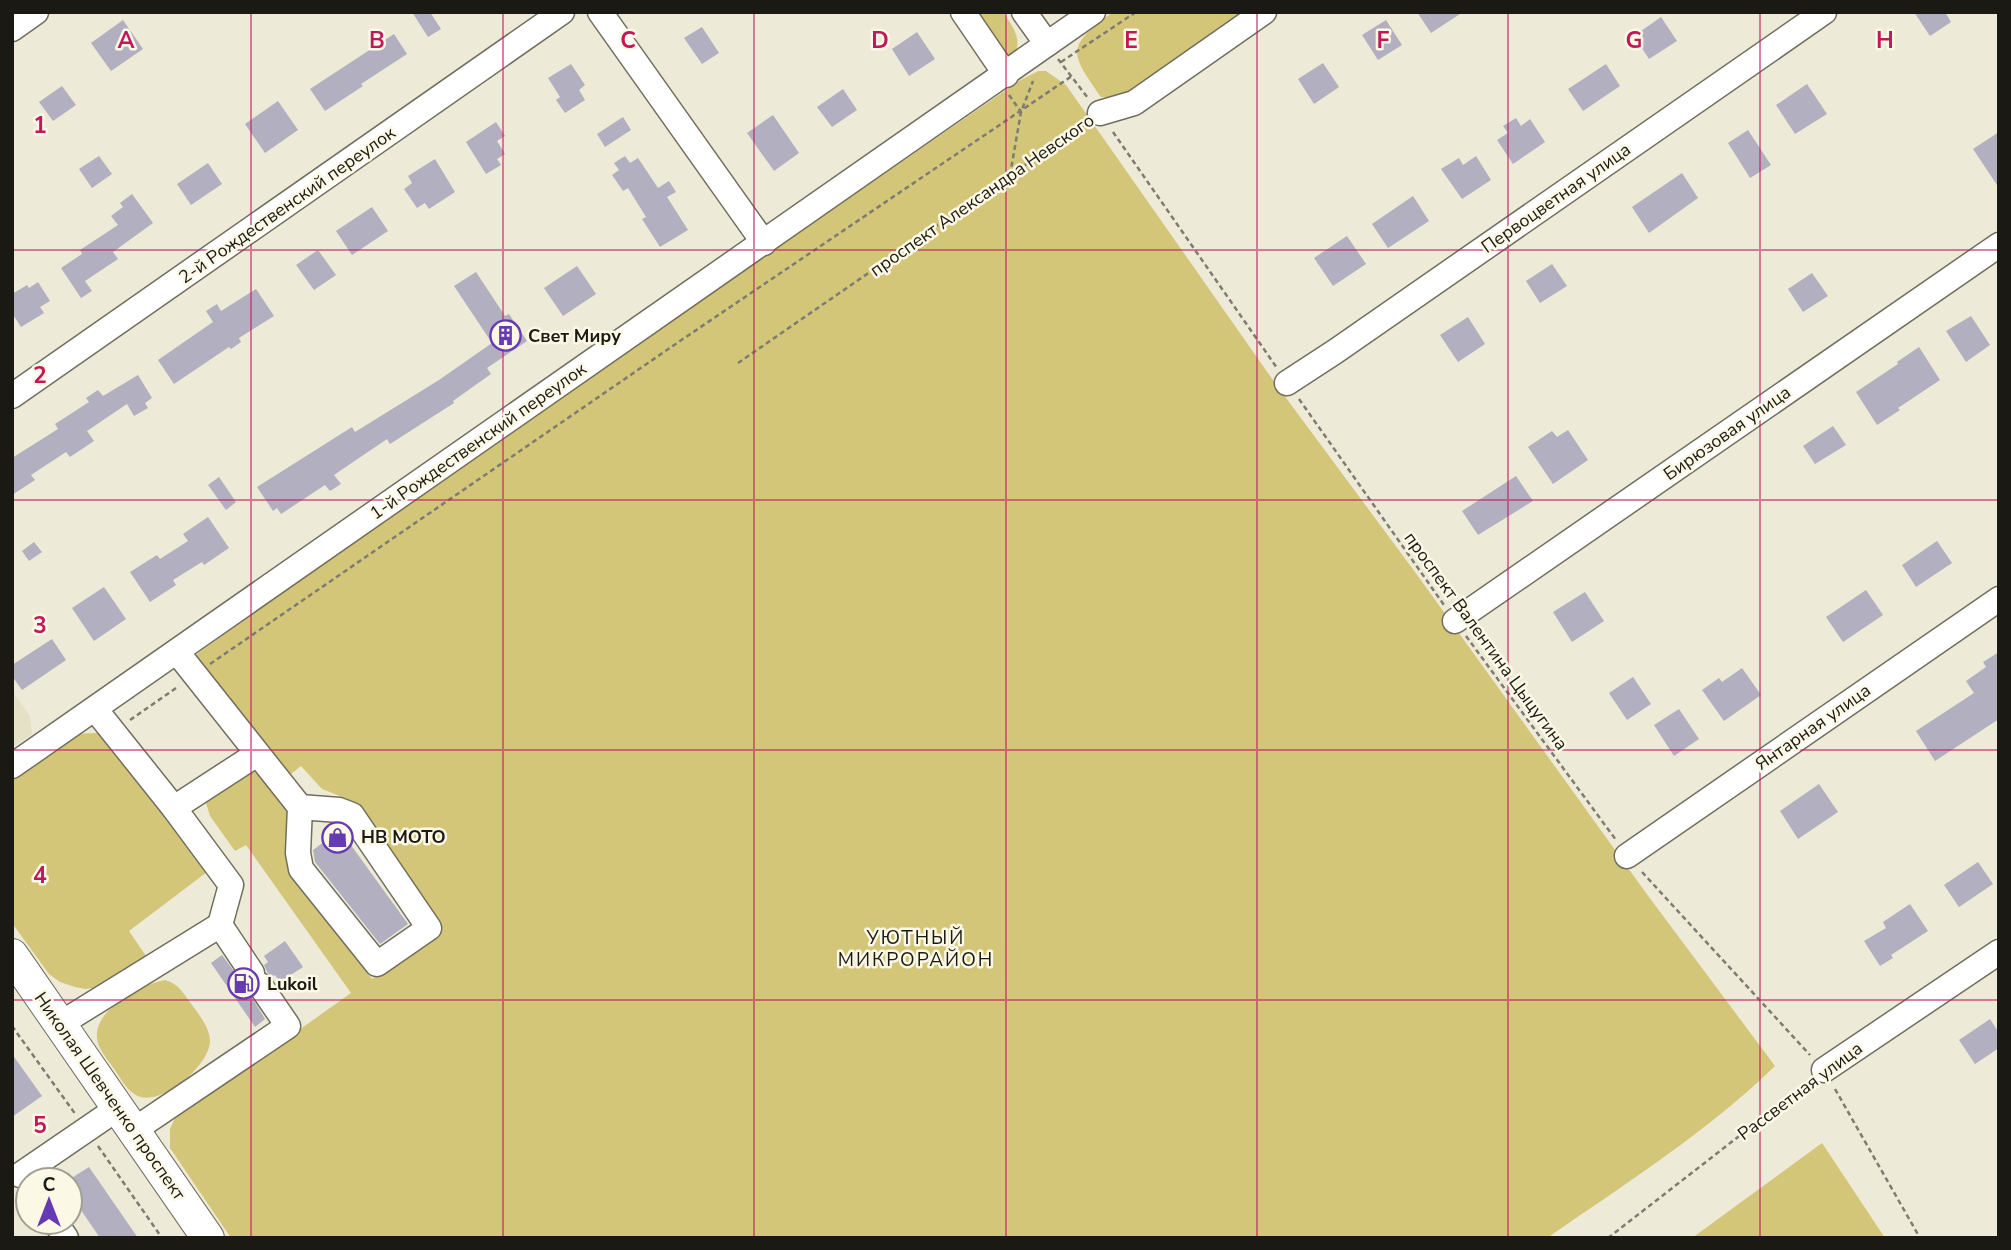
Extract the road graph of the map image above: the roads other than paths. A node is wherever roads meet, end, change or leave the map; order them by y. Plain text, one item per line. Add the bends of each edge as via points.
1 (36, 12) edge
2 (562, 12) edge
3 (600, 12) edge
4 (963, 12) edge
5 (1024, 12) edge
6 (1093, 12) edge
7 (1264, 12) edge
8 (1824, 12) edge
9 (12, 29) edge
10 (1054, 53) junction
11 (1006, 75) junction
12 (1100, 113) road end
13 (764, 243) junction
14 (1999, 245) edge
15 (1287, 383) road end
16 (12, 396) edge
17 (1999, 599) edge
18 (1455, 621) road end
19 (177, 652) junction
20 (95, 709) junction
21 (257, 754) junction
22 (12, 766) edge
23 (300, 807) junction
24 (174, 808) junction
25 (1627, 856) road end
26 (220, 925) junction
27 (1999, 952) edge
28 (12, 955) edge
29 (60, 1024) junction
30 (1824, 1070) road end
31 (126, 1119) junction
32 (37, 1166) edge
33 (208, 1238) edge

1 - 9 street
2 - 16 street, 2-й Рождественский переулок
3 - 13 street
4 - 11 street
5 - 10 street
6 - 10 street, 1-й Рождественский переулок
7 - 12 street, проспект Александра Невского via 1133,103
8 - 15 street, Первоцветная улица
10 - 11 street, 1-й Рождественский переулок
11 - 13 street, 1-й Рождественский переулок
13 - 19 street, 1-й Рождественский переулок
14 - 18 street, Бирюзовая улица
17 - 25 street, Янтарная улица
19 - 20 street, 1-й Рождественский переулок
19 - 21 street
20 - 22 street, 1-й Рождественский переулок
20 - 24 street
21 - 23 street
21 - 24 street
23 - 23 street via 301,869 377,964 429,928 352,815
24 - 26 street via 231,885
26 - 29 street
26 - 31 street via 288,1026
27 - 30 street, Рассветная улица
28 - 29 main road, Николая Шевченко проспект
29 - 31 main road, Николая Шевченко проспект
31 - 32 street
31 - 33 main road, Николая Шевченко проспект

